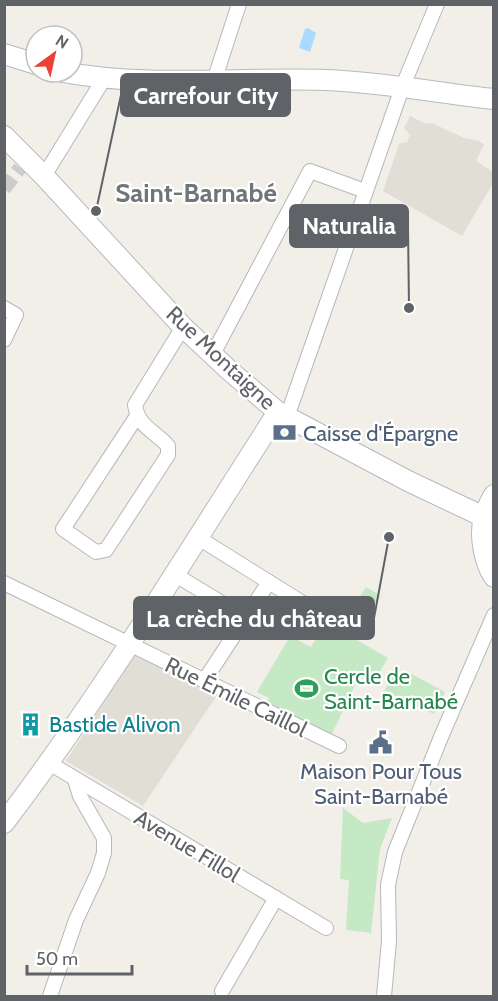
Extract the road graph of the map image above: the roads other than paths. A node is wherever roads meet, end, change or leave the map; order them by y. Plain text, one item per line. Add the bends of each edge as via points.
1 (239, 4) edge
2 (437, 4) edge
3 (4, 54) edge
4 (24, 60) edge
5 (84, 74) edge
6 (105, 77) junction
7 (214, 81) junction
8 (402, 88) junction
9 (494, 99) edge
10 (4, 136) edge
11 (44, 176) junction
12 (365, 191) junction
13 (4, 308) edge
14 (183, 327) junction
15 (4, 340) edge
16 (213, 354) junction
17 (283, 414) junction
18 (137, 416) junction
19 (494, 495) edge
20 (487, 527) edge
21 (197, 537) junction
22 (174, 574) junction
23 (494, 577) edge
24 (268, 582) junction
25 (4, 583) edge
26 (225, 605) dead end
27 (309, 607) dead end
28 (494, 615) edge
29 (129, 645) junction
30 (204, 681) junction
31 (339, 746) dead end
32 (50, 763) junction
33 (75, 780) junction
34 (4, 823) edge
35 (276, 898) junction
36 (326, 928) dead end
37 (222, 991) dead end
38 (50, 996) edge
39 (384, 996) edge

1 - 7 street
2 - 8 street
3 - 4 street
5 - 6 street
6 - 7 street
6 - 11 street
7 - 8 street via 326,80
8 - 9 street
8 - 12 street
10 - 11 street, Rue Montaigne via 23,163
11 - 14 street, Rue Montaigne
12 - 16 street via 310,171
12 - 17 street
13 - 15 street via 16,315
14 - 16 street, Rue Montaigne
14 - 18 street via 136,401
16 - 17 street, Rue Montaigne
17 - 20 street, Rue Montaigne
17 - 21 street
18 - 18 street via 169,451 106,550 96,552 63,529
19 - 20 street
20 - 23 street via 487,565
21 - 22 street
21 - 24 street
22 - 26 street
22 - 29 street
24 - 27 street
24 - 30 street
25 - 29 street, Rue Émile Caillol
28 - 39 street via 395,852 388,885 389,941
29 - 30 street, Rue Émile Caillol
29 - 32 street
30 - 31 street, Rue Émile Caillol
32 - 33 street, Avenue Fillol
32 - 34 street
33 - 35 street, Avenue Fillol
33 - 38 street via 104,838 104,853
35 - 36 street, Avenue Fillol
35 - 37 street

